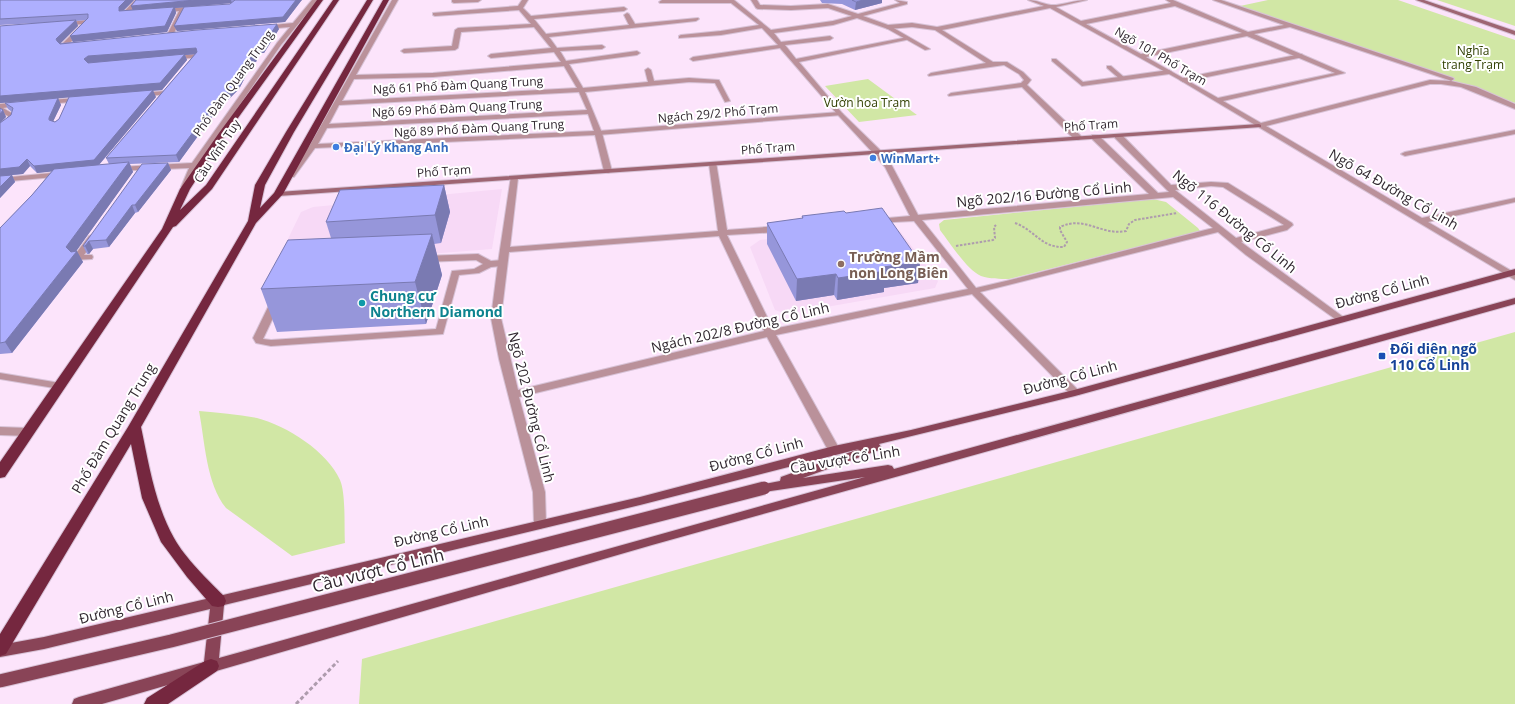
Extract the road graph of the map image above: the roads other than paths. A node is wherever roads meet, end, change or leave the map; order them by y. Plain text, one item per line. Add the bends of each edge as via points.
1 (138, 0) edge
2 (315, 0) edge
3 (320, 0) edge
4 (336, 0) edge
5 (370, 0) edge
6 (386, 0) edge
7 (395, 0) edge
8 (478, 0) edge
9 (525, 0) edge
10 (731, 0) edge
11 (754, 0) edge
12 (898, 0) edge
13 (1031, 0) edge
14 (1084, 0) edge
15 (1169, 0) edge
16 (1216, 0) edge
17 (1419, 0) edge
18 (454, 1) dead end
19 (662, 2) dead end
20 (1176, 4) junction
21 (1052, 7) junction
22 (520, 8) junction
23 (183, 9) junction
24 (190, 9) edge
25 (624, 9) dead end
26 (154, 12) edge
27 (139, 13) edge
28 (435, 14) dead end
29 (627, 15) dead end
30 (858, 16) junction
31 (530, 18) junction
32 (696, 19) dead end
33 (668, 22) junction
34 (1080, 23) junction
35 (55, 24) edge
36 (295, 25) junction
37 (536, 25) junction
38 (1292, 25) junction
39 (633, 26) junction
40 (764, 26) junction
41 (888, 27) junction
42 (258, 28) edge
43 (672, 28) dead end
44 (938, 29) junction
45 (770, 32) junction
46 (1515, 33) edge
47 (177, 34) edge
48 (1249, 34) junction
49 (170, 35) junction
50 (163, 36) edge
51 (544, 36) junction
52 (681, 37) dead end
53 (830, 38) dead end
54 (906, 38) junction
55 (78, 45) edge
56 (782, 45) junction
57 (602, 47) dead end
58 (927, 49) dead end
59 (554, 50) junction
60 (404, 51) dead end
61 (638, 53) dead end
62 (491, 56) dead end
63 (1140, 56) junction
64 (1301, 56) junction
65 (165, 59) edge
66 (692, 59) dead end
67 (1054, 60) dead end
68 (796, 61) junction
69 (565, 64) junction
70 (992, 64) junction
71 (187, 66) edge
72 (1109, 66) dead end
73 (648, 70) dead end
74 (1169, 72) junction
75 (931, 75) dead end
76 (351, 77) junction
77 (1124, 79) junction
78 (1183, 80) junction
79 (1461, 82) dead end
80 (651, 83) junction
81 (1023, 85) junction
82 (581, 90) junction
83 (165, 94) edge
84 (951, 95) dead end
85 (135, 96) edge
86 (91, 99) edge
87 (1216, 100) junction
88 (726, 101) dead end
89 (38, 103) edge
90 (337, 103) junction
91 (23, 104) edge
92 (0, 106) edge
93 (1515, 107) edge
94 (590, 112) junction
95 (840, 114) junction
96 (324, 126) junction
97 (1259, 126) junction
98 (0, 129) edge
99 (1515, 132) edge
100 (598, 133) junction
101 (1118, 136) junction
102 (1095, 137) junction
103 (1078, 138) junction
104 (313, 146) junction
105 (877, 152) junction
106 (1405, 154) dead end
107 (713, 164) junction
108 (194, 165) junction
109 (107, 170) edge
110 (608, 171) junction
111 (70, 173) edge
112 (55, 175) junction
113 (514, 178) junction
114 (0, 180) edge
115 (285, 183) junction
116 (46, 186) edge
117 (185, 189) junction
118 (1172, 191) junction
119 (278, 194) junction
120 (1156, 196) junction
121 (1515, 200) edge
122 (915, 217) junction
123 (1421, 221) junction
124 (252, 222) junction
125 (869, 222) edge
126 (167, 229) junction
127 (784, 229) edge
128 (1220, 229) junction
129 (96, 232) edge
130 (723, 234) junction
131 (1235, 241) junction
132 (505, 250) junction
133 (89, 257) dead end
134 (414, 259) edge
135 (502, 263) junction
136 (489, 264) junction
137 (1513, 274) edge
138 (973, 290) junction
139 (281, 291) edge
140 (1515, 301) edge
141 (1341, 319) junction
142 (770, 333) junction
143 (0, 376) edge
144 (60, 386) junction
145 (1075, 393) junction
146 (513, 395) junction
147 (134, 427) junction
148 (0, 432) edge
149 (28, 432) junction
150 (911, 434) junction
151 (834, 450) junction
152 (932, 462) junction
153 (0, 473) edge
154 (764, 488) junction
155 (540, 524) junction
156 (218, 601) junction
157 (0, 650) edge
158 (211, 666) junction
159 (0, 681) edge
160 (79, 704) edge
161 (154, 704) edge

1 - 27 street via 124,15
2 - 36 street, Phố Đàm Quang Trung
3 - 117 highway, Cầu Vĩnh Tuy
4 - 126 highway, Cầu Vĩnh Tuy via 209,187
5 - 124 highway via 260,184
6 - 115 highway
7 - 76 street
8 - 18 street
9 - 22 street
10 - 19 street
10 - 40 street
11 - 30 street via 758,7 828,6
12 - 30 street via 905,3
13 - 21 street, Ngõ 101 Phố Trạm
14 - 21 street
15 - 20 street
16 - 38 street
17 - 46 street
20 - 34 street
20 - 48 street
21 - 34 street, Ngõ 101 Phố Trạm
21 - 44 street
22 - 28 street
22 - 31 street
23 - 24 street
23 - 26 street
23 - 49 street
25 - 31 street
29 - 39 street
30 - 41 street
30 - 45 street via 833,23
31 - 37 street
32 - 33 street
33 - 39 street
33 - 43 street
34 - 63 street, Ngõ 101 Phố Trạm
35 - 55 street via 87,22 63,46
36 - 42 street
36 - 108 street, Phố Đàm Quang Trung
37 - 51 street
37 - 60 street via 458,30 454,48
38 - 48 street
38 - 79 street
39 - 51 street
40 - 45 street
40 - 52 street via 721,34
41 - 44 street via 912,24
41 - 54 street
44 - 70 street
45 - 56 street
47 - 49 street
48 - 63 street
48 - 64 street
49 - 50 street
51 - 59 street
53 - 56 street
54 - 58 street
54 - 68 street
56 - 66 street
56 - 68 street
57 - 59 street
59 - 62 street
59 - 69 street
61 - 69 street
63 - 74 street, Ngõ 101 Phố Trạm
64 - 78 street
64 - 87 street via 1342,73
65 - 71 street via 196,56
67 - 77 street via 1082,84
68 - 95 street
69 - 76 street via 433,75
69 - 82 street
70 - 75 street
70 - 81 street via 1005,63 1021,73 1028,80
72 - 77 street
73 - 80 street
74 - 77 street
74 - 78 street, Ngõ 101 Phố Trạm
76 - 90 street
78 - 87 street, Ngõ 101 Phố Trạm
80 - 82 street, Ngõ 61 Phố Đàm Quang Trung
80 - 88 street, Ngõ 61 Phố Đàm Quang Trung via 715,80
81 - 84 street
81 - 103 street
82 - 90 street, Ngõ 61 Phố Đàm Quang Trung
82 - 94 street
83 - 85 street
86 - 89 street via 67,104
87 - 97 street, Ngõ 101 Phố Trạm
90 - 96 street
91 - 92 street
92 - 98 street via 0,109 12,115 11,120
93 - 97 street via 1460,84 1440,81
94 - 96 street, Ngõ 69 Phố Đàm Quang Trung
94 - 100 street
95 - 100 street, Ngách 29/2 Phố Trạm
95 - 105 street
96 - 104 street
97 - 101 street, Phố Trạm
97 - 123 street, Ngõ 64 Đường Cổ Linh
99 - 106 street
100 - 104 street, Ngõ 89 Phố Đàm Quang Trung
100 - 110 street
101 - 102 street, Phố Trạm
101 - 118 street, Ngõ 116 Đường Cổ Linh
102 - 103 street, Phố Trạm
102 - 120 street
103 - 105 street, Phố Trạm
104 - 115 street
105 - 107 street, Phố Trạm
105 - 122 street via 888,166
107 - 110 street, Phố Trạm
107 - 130 street
108 - 109 street via 140,171
108 - 117 street, Phố Đàm Quang Trung
110 - 113 street, Phố Trạm
111 - 112 street
112 - 114 street
112 - 116 street
113 - 119 street, Phố Trạm
113 - 132 street, Ngõ 202 Đường Cổ Linh
115 - 119 highway
117 - 126 highway, Cầu Vĩnh Tuy
118 - 120 street, Ngõ 202/16 Đường Cổ Linh
118 - 128 street, Ngõ 116 Đường Cổ Linh
118 - 131 street, Ngõ 202/16 Đường Cổ Linh via 1211,184 1225,185 1288,225
119 - 124 highway
120 - 122 street, Ngõ 202/16 Đường Cổ Linh
121 - 123 street
122 - 125 street, Ngõ 202/16 Đường Cổ Linh
122 - 138 street
123 - 137 street, Ngõ 64 Đường Cổ Linh
124 - 147 highway, Phố Đàm Quang Trung
126 - 144 highway
127 - 130 street
128 - 131 street, Ngõ 116 Đường Cổ Linh
128 - 138 street, Ngách 202/8 Đường Cổ Linh via 1006,284
129 - 133 street via 77,258
130 - 132 street
130 - 142 street
131 - 141 street, Ngõ 116 Đường Cổ Linh
132 - 135 street, Ngõ 202 Đường Cổ Linh
134 - 136 street via 478,258
135 - 136 street
135 - 146 street, Ngõ 202 Đường Cổ Linh via 496,318
136 - 139 street via 476,271 455,273 440,332 263,343 258,338
137 - 141 main road, Đường Cổ Linh
138 - 142 street, Ngách 202/8 Đường Cổ Linh
138 - 145 street
140 - 152 main road
141 - 145 main road, Đường Cổ Linh
142 - 146 street, Ngách 202/8 Đường Cổ Linh
142 - 151 street
143 - 144 street
144 - 149 highway
145 - 150 main road, Đường Cổ Linh
146 - 155 street, Ngõ 202 Đường Cổ Linh via 539,492
147 - 156 highway via 149,498 168,542
147 - 157 highway, Phố Đàm Quang Trung
148 - 149 street
149 - 153 highway
150 - 151 main road, Đường Cổ Linh
150 - 154 main road, Cầu vượt Cổ Linh
151 - 155 main road, Đường Cổ Linh via 640,502
152 - 154 main road, Cầu vượt Cổ Linh
152 - 158 main road
154 - 159 main road, Cầu vượt Cổ Linh, bridge via 171,642
155 - 156 main road, Đường Cổ Linh
156 - 157 main road, Đường Cổ Linh via 44,643
156 - 158 main road
158 - 160 main road
158 - 161 highway

